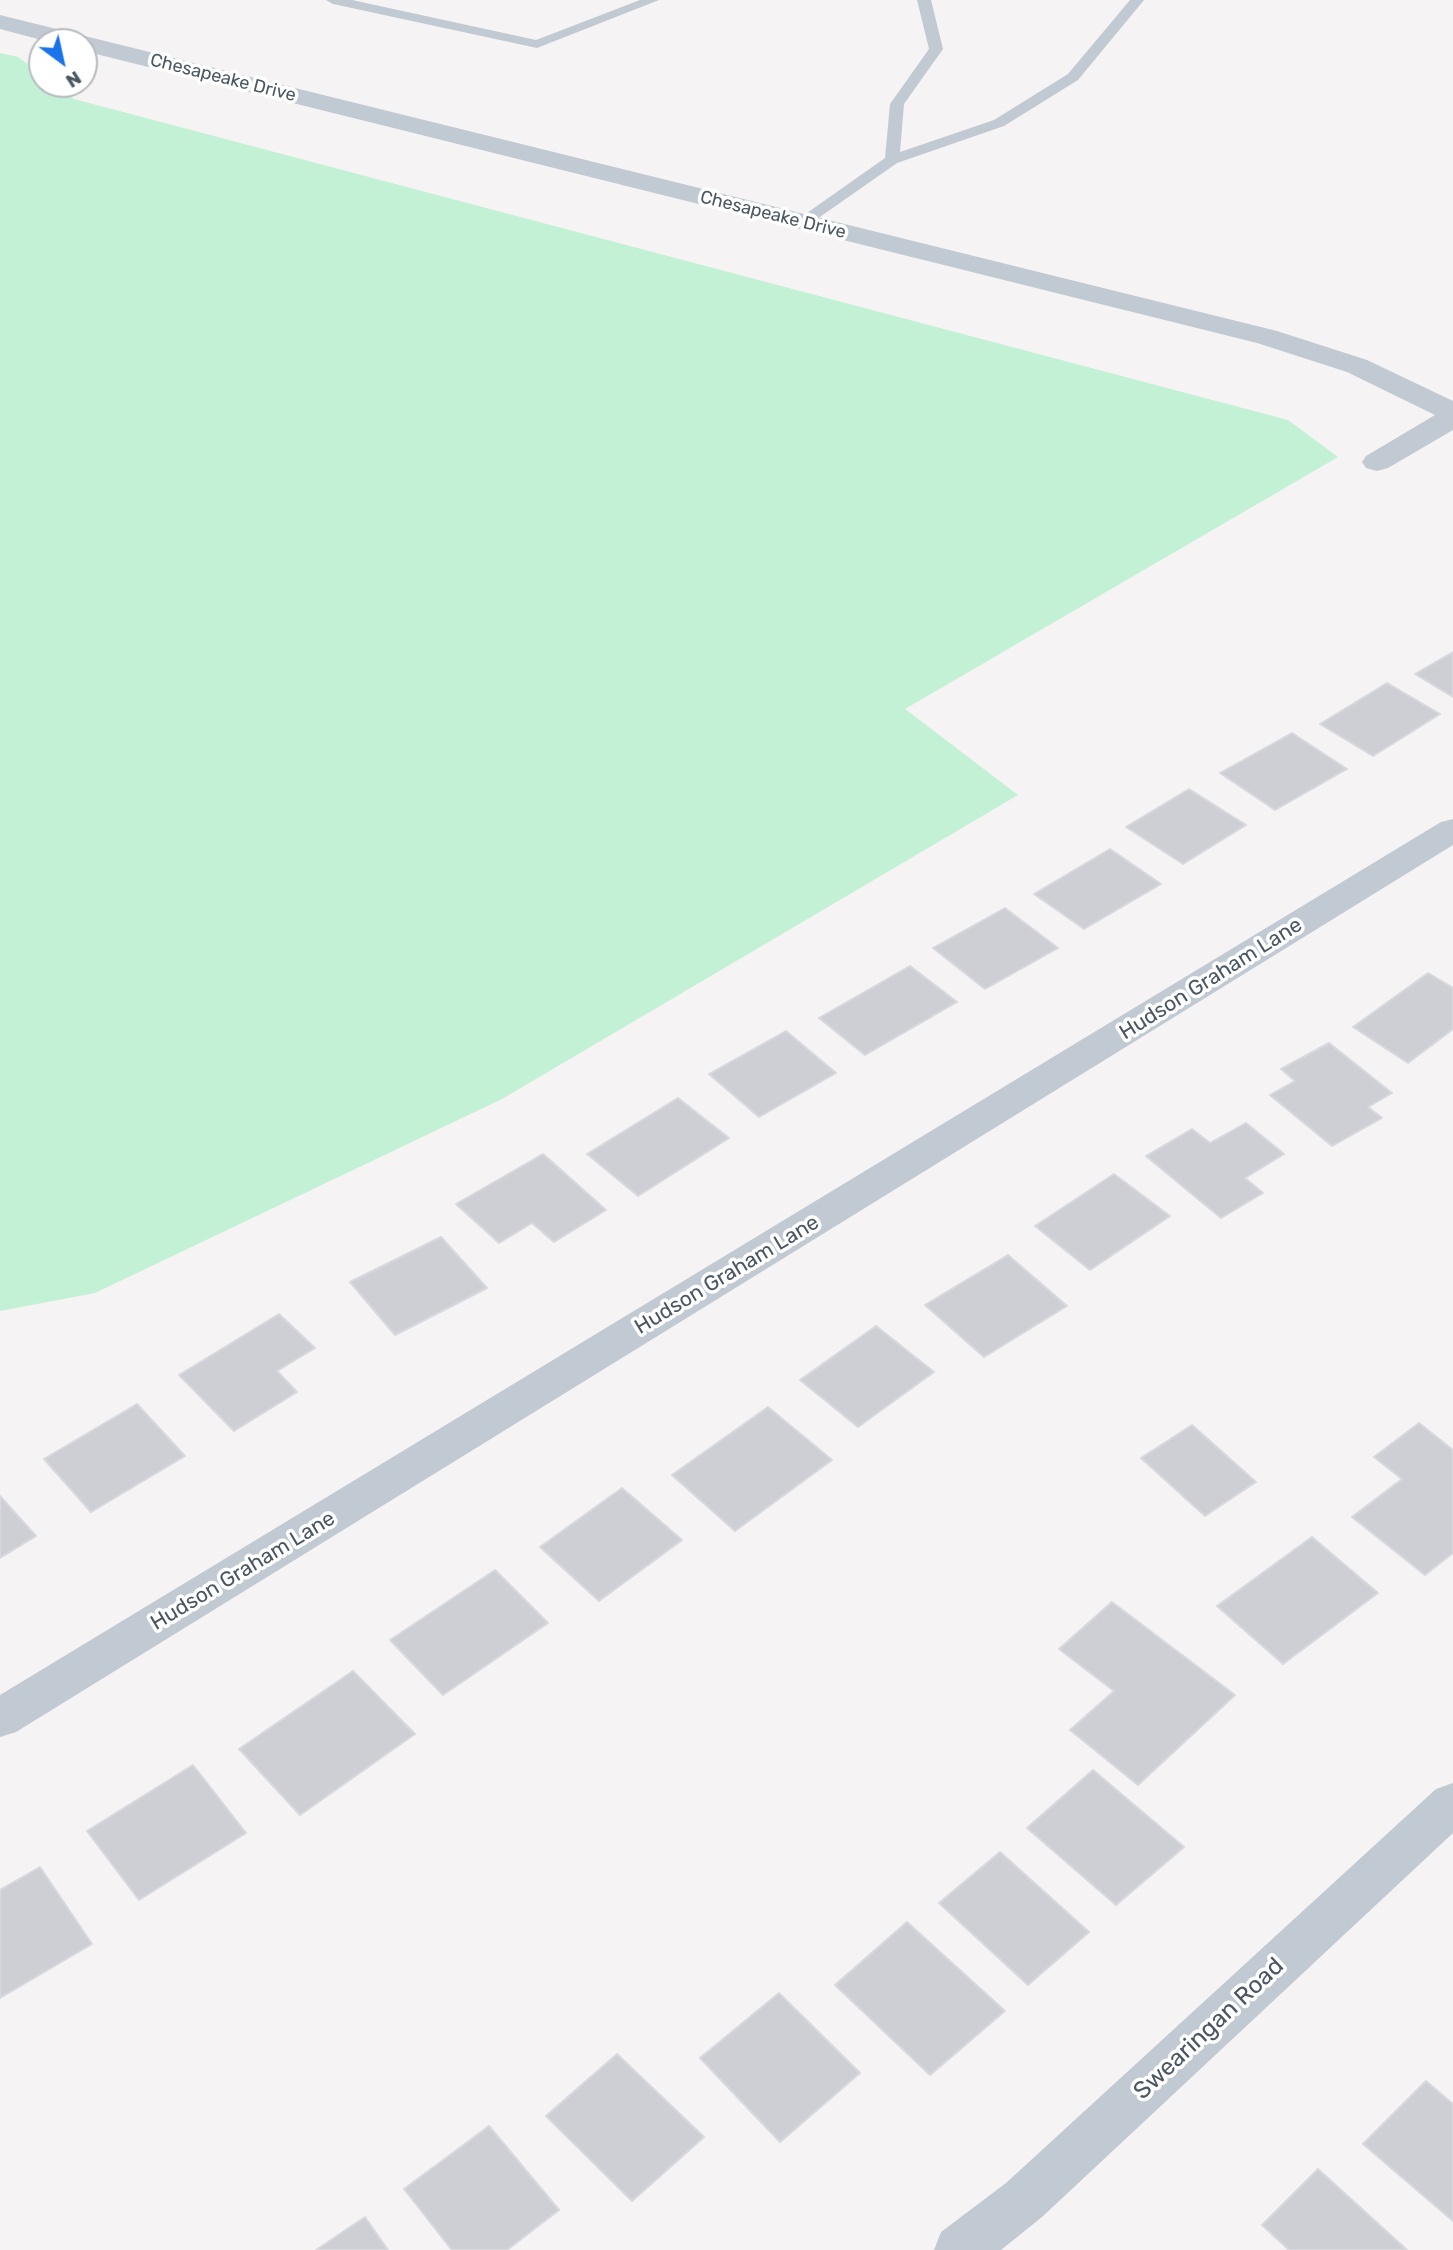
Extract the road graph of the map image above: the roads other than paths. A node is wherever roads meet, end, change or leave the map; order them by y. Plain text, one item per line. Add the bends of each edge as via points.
1 (333, 0) edge
2 (652, 0) edge
3 (924, 0) edge
4 (1137, 0) edge
5 (0, 22) edge
6 (28, 29) edge
7 (98, 47) edge
8 (892, 159) junction
9 (802, 223) junction
10 (1453, 415) edge
11 (1377, 462) dead end
12 (1453, 830) edge
13 (0, 1718) edge
14 (1453, 1803) edge
15 (960, 2250) edge

1 - 2 lane via 537,44
3 - 8 lane via 936,49 897,104
4 - 8 lane via 1073,76 999,123
5 - 6 street, Chesapeake Drive
7 - 9 street, Chesapeake Drive
8 - 9 lane
9 - 10 street, Chesapeake Drive via 1301,347 1357,366
10 - 11 street
12 - 13 street, Hudson Graham Lane
14 - 15 street, Swearingan Road via 1024,2200

